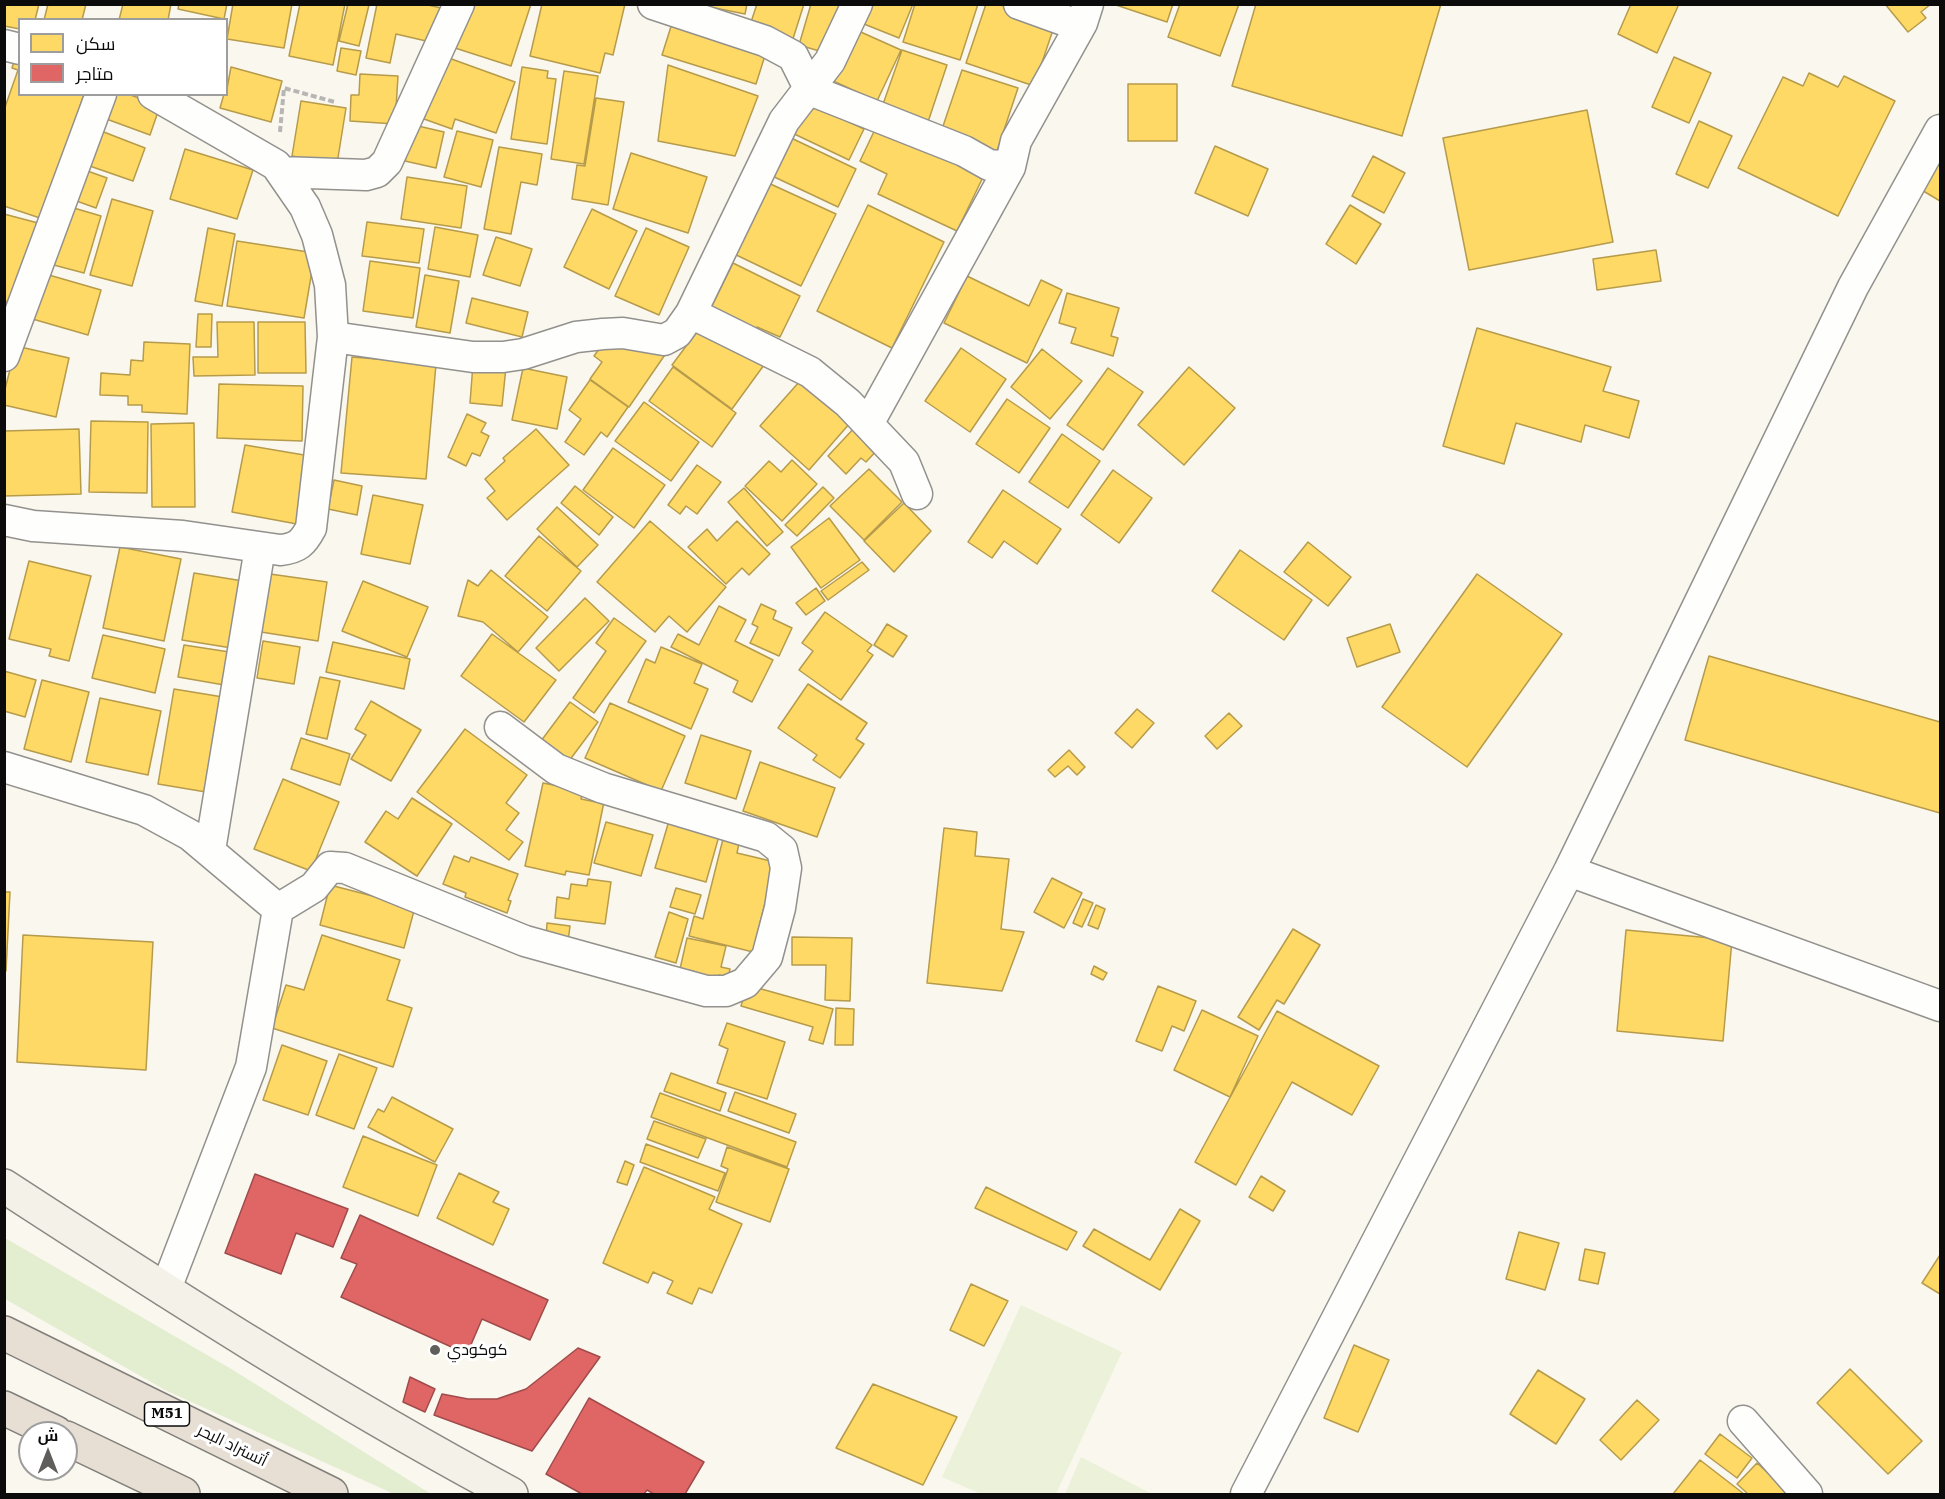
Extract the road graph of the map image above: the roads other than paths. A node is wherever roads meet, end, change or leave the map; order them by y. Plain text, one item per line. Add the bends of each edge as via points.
1 (459, 4) edge
2 (653, 4) edge
3 (857, 4) edge
4 (1019, 4) edge
5 (1084, 15) edge
6 (810, 90) junction
7 (100, 96) edge
8 (156, 96) edge
9 (1941, 130) edge
10 (1010, 167) junction
11 (279, 169) junction
12 (691, 313) junction
13 (333, 336) junction
14 (4, 356) edge
15 (868, 424) junction
16 (917, 494) dead end
17 (4, 520) edge
18 (260, 548) junction
19 (500, 727) dead end
20 (4, 767) edge
21 (210, 850) junction
22 (1569, 871) junction
23 (278, 909) junction
24 (1941, 1006) edge
25 (4, 1186) edge
26 (165, 1291) junction
27 (4, 1333) edge
28 (4, 1408) edge
29 (31, 1421) edge
30 (1743, 1422) dead end
31 (78, 1444) edge
32 (183, 1494) edge
33 (331, 1494) edge
34 (511, 1494) edge
35 (1246, 1494) edge
36 (1807, 1494) edge

1 - 11 street via 387,162 366,175
2 - 6 street via 725,26 793,56
3 - 6 street via 830,61
4 - 5 street
5 - 10 street via 1016,141
6 - 10 street via 990,165
6 - 12 street via 784,122
7 - 14 street
8 - 11 street
9 - 22 street via 1853,287
10 - 15 street
11 - 13 street via 305,207 317,235 330,285
12 - 13 street via 677,333 664,340 623,333 576,336 503,357 473,357
12 - 15 street via 810,372 848,402
13 - 18 street via 310,528 304,543 292,549
15 - 16 street via 904,462
17 - 18 street via 33,526 183,536
18 - 21 street
19 - 23 street via 556,769 603,788 766,837 782,850 786,868 767,957 746,983 726,991 706,991 525,941 345,868 330,867 314,887
20 - 21 street via 144,810
21 - 23 street
22 - 24 street
22 - 35 street
23 - 26 street via 251,1067
25 - 26 street
26 - 34 street via 437,1455
27 - 33 highway, أتستراد البحر / M51
28 - 29 highway
30 - 36 street
31 - 32 highway

